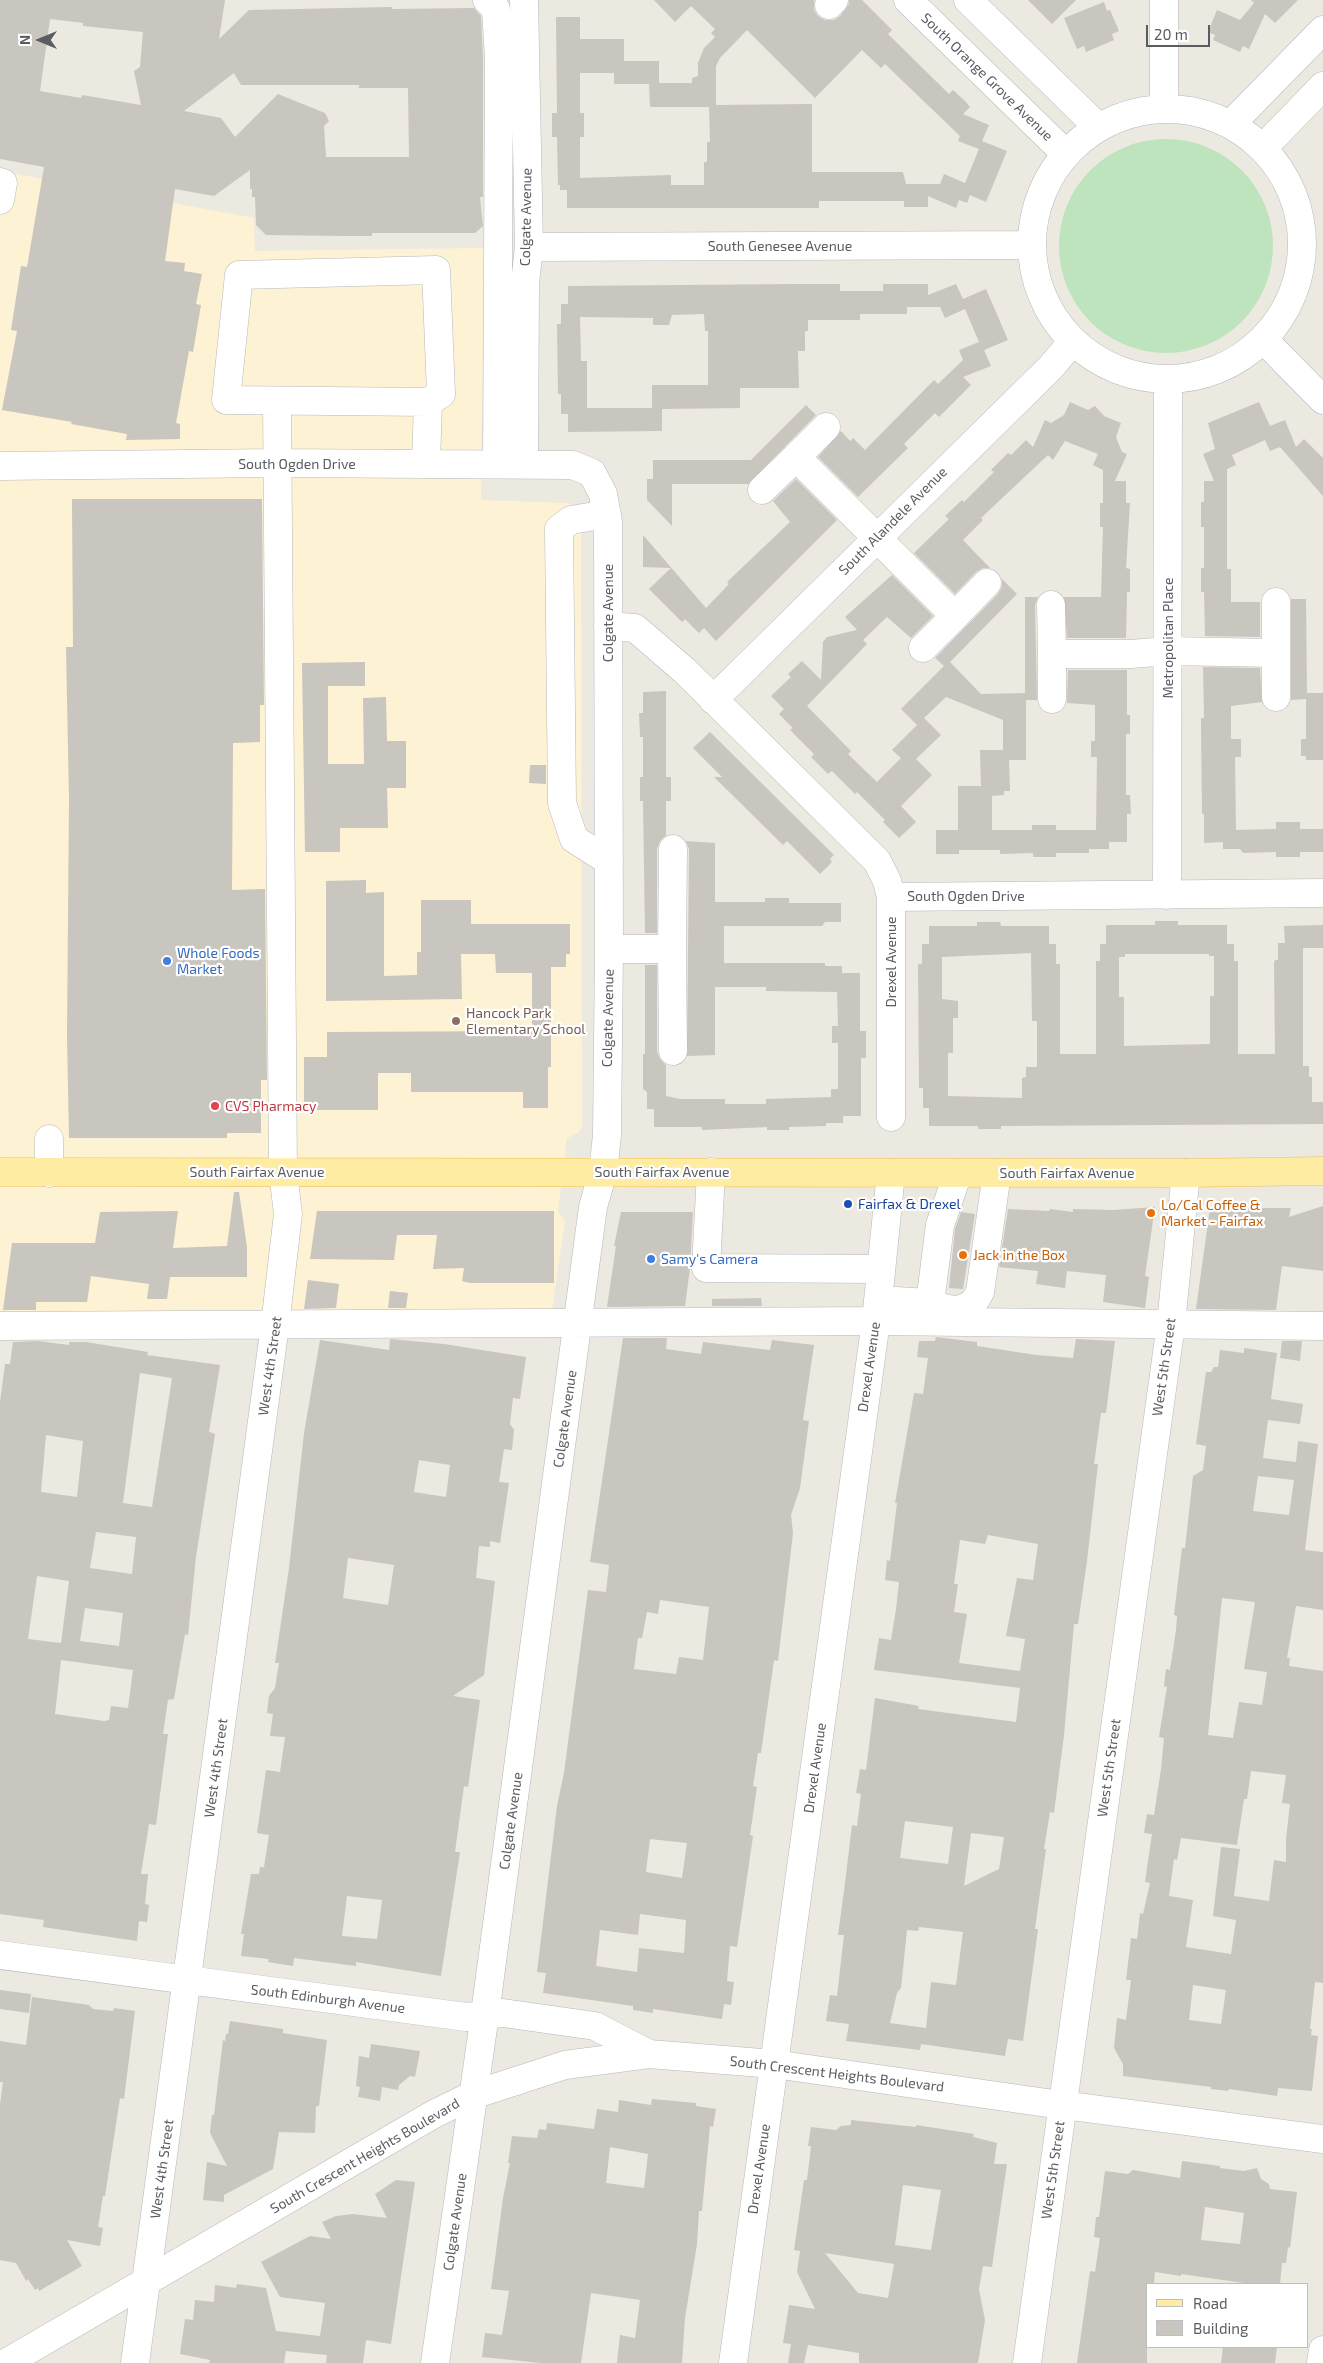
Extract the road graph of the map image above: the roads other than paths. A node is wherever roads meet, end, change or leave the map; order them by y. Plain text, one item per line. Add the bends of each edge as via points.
1 (487, 0) edge
2 (524, 0) edge
3 (908, 0) edge
4 (968, 0) edge
5 (1164, 0) edge
6 (1323, 30) edge
7 (1323, 86) edge
8 (1164, 108) junction
9 (1231, 124) junction
10 (1098, 127) junction
11 (1263, 148) junction
12 (1065, 153) junction
13 (0, 182) edge
14 (0, 200) edge
15 (1031, 245) junction
16 (529, 247) junction
17 (1312, 247) edge
18 (1264, 340) junction
19 (1072, 342) junction
20 (1168, 381) junction
21 (277, 400) junction
22 (1323, 400) edge
23 (428, 402) junction
24 (826, 427) dead end
25 (796, 458) junction
26 (277, 463) junction
27 (426, 464) junction
28 (497, 464) junction
29 (524, 464) junction
30 (0, 466) edge
31 (592, 474) joint
32 (762, 490) dead end
33 (607, 514) junction
34 (875, 539) junction
35 (988, 583) dead end
36 (1276, 602) dead end
37 (1051, 605) dead end
38 (955, 616) junction
39 (608, 626) junction
40 (923, 648) dead end
41 (1168, 651) junction
42 (1052, 654) junction
43 (1276, 654) junction
44 (1276, 697) dead end
45 (1052, 698) dead end
46 (714, 700) junction
47 (673, 849) dead end
48 (609, 861) junction
49 (1323, 892) edge
50 (1167, 895) junction
51 (890, 897) junction
52 (609, 949) junction
53 (672, 949) junction
54 (673, 1051) dead end
55 (890, 1117) dead end
56 (49, 1138) dead end
57 (1323, 1171) edge
58 (0, 1172) edge
59 (283, 1172) junction
60 (603, 1172) junction
61 (711, 1172) junction
62 (49, 1173) junction
63 (891, 1173) junction
64 (958, 1173) junction
65 (997, 1173) junction
66 (1186, 1173) junction
67 (881, 1269) junction
68 (877, 1311) junction
69 (941, 1312) junction
70 (578, 1324) junction
71 (1171, 1324) junction
72 (275, 1325) junction
73 (0, 1326) edge
74 (1323, 1326) edge
75 (0, 1955) edge
76 (188, 1980) junction
77 (485, 2014) junction
78 (649, 2054) junction
79 (774, 2064) junction
80 (473, 2095) junction
81 (1062, 2105) junction
82 (1323, 2139) edge
83 (147, 2279) junction
84 (1323, 2350) edge
85 (6, 2363) edge
86 (135, 2363) edge
87 (436, 2363) edge
88 (733, 2363) edge
89 (1027, 2363) edge
90 (1321, 2363) edge

1 - 28 street via 496,9 499,59
2 - 16 street, Colgate Avenue
3 - 12 street, South Orange Grove Avenue
4 - 10 street
5 - 8 street
6 - 9 street
7 - 11 street
8 - 9 street via 1198,111
8 - 10 street via 1130,113
9 - 11 street
10 - 12 street
11 - 17 street via 1285,176
12 - 15 street via 1046,180 1035,212
13 - 14 street via 3,183
15 - 16 street, South Genesee Avenue
15 - 19 street via 1036,280 1050,313
16 - 29 street, Colgate Avenue via 525,282
17 - 18 street via 1285,312
18 - 20 street via 1236,362 1203,375
18 - 22 street
19 - 20 street via 1100,363 1133,376
19 - 34 street, South Alandele Avenue
20 - 41 street, Metropolitan Place
21 - 23 street
21 - 23 street via 226,400 239,275 436,270 441,394
21 - 26 street, West 4th Street
23 - 27 street
24 - 25 street
25 - 32 street
25 - 34 street
26 - 27 street, South Ogden Drive
26 - 30 street, South Ogden Drive
26 - 59 street, West 4th Street
27 - 28 street, South Ogden Drive
28 - 29 street, South Ogden Drive
29 - 31 street, South Ogden Drive via 573,466
31 - 33 street, Colgate Avenue via 603,494
33 - 39 street, Colgate Avenue
33 - 48 street via 571,520 559,529 562,803 574,839
34 - 38 street
34 - 46 street, South Alandele Avenue
35 - 38 street
36 - 43 street
37 - 42 street
38 - 40 street
39 - 46 street, South Ogden Drive via 635,628
39 - 48 street, Colgate Avenue
41 - 42 street
41 - 43 street
41 - 50 street, Metropolitan Place
42 - 45 street
43 - 44 street
46 - 51 street, South Ogden Drive via 877,861 887,881
47 - 53 street
48 - 52 street, Colgate Avenue
49 - 50 street, South Ogden Drive
50 - 51 street, South Ogden Drive
51 - 55 street, Drexel Avenue
52 - 53 street
52 - 60 street, Colgate Avenue via 607,1135
53 - 54 street
56 - 62 street
57 - 66 main road, South Fairfax Avenue
58 - 62 main road, South Fairfax Avenue
59 - 60 main road, South Fairfax Avenue
59 - 62 main road, South Fairfax Avenue
59 - 72 street, West 4th Street via 288,1214
60 - 61 main road, South Fairfax Avenue
60 - 70 street, Colgate Avenue via 593,1207
61 - 63 main road, South Fairfax Avenue
61 - 67 street via 706,1268
63 - 64 main road, South Fairfax Avenue
63 - 67 street, Drexel Avenue
64 - 65 main road, South Fairfax Avenue
64 - 69 street via 940,1225
65 - 66 main road, South Fairfax Avenue
65 - 69 street via 980,1292 976,1301 966,1309
66 - 71 street, West 5th Street
67 - 68 street, Drexel Avenue
68 - 69 street
68 - 70 street
68 - 79 street, Drexel Avenue
69 - 71 street
70 - 72 street
70 - 77 street, Colgate Avenue
71 - 74 street
71 - 81 street, West 5th Street
72 - 73 street
72 - 76 street, West 4th Street
75 - 76 street, South Edinburgh Avenue
76 - 77 street, South Edinburgh Avenue via 466,2017
76 - 83 street, West 4th Street
77 - 78 street, South Edinburgh Avenue via 505,2013 595,2026
77 - 80 street, Colgate Avenue
78 - 79 street, South Crescent Heights Boulevard
78 - 80 street, South Crescent Heights Boulevard via 565,2065
79 - 81 street, South Crescent Heights Boulevard
79 - 88 street, Drexel Avenue
80 - 83 street, South Crescent Heights Boulevard via 434,2114
80 - 87 street, Colgate Avenue
81 - 82 street, South Crescent Heights Boulevard
81 - 89 street, West 5th Street
83 - 85 street, South Crescent Heights Boulevard
83 - 86 street, West 4th Street
84 - 90 street

